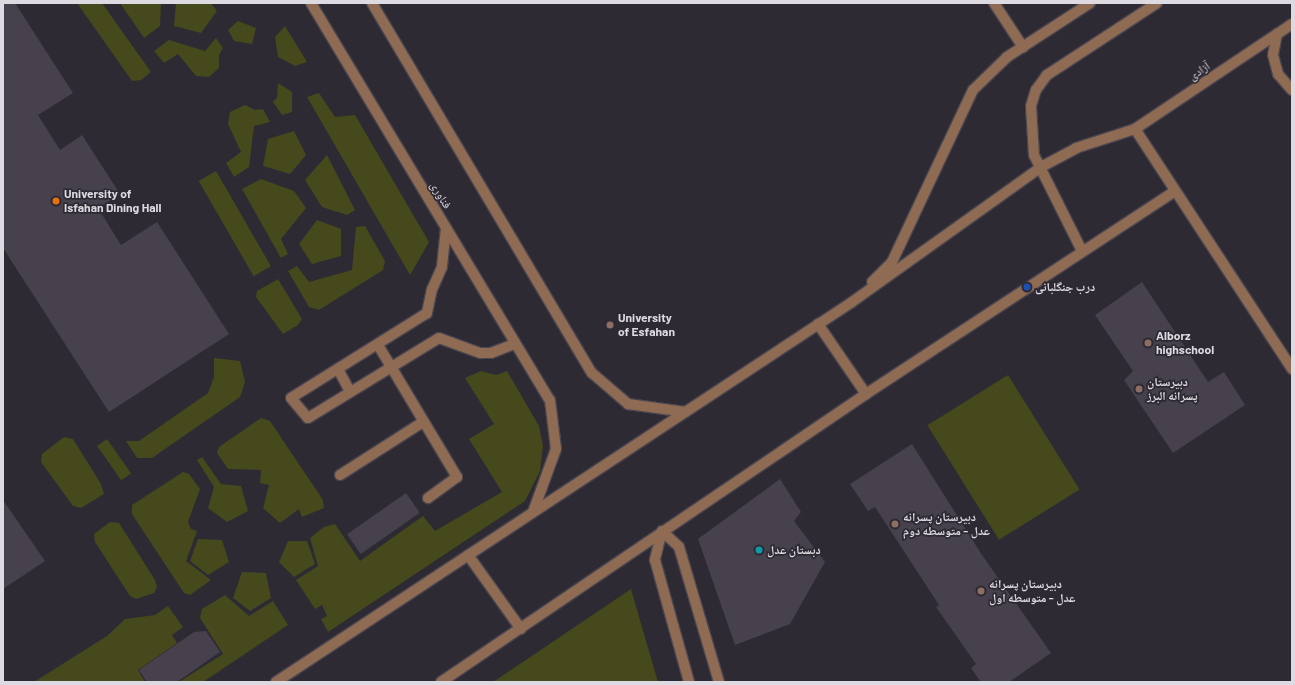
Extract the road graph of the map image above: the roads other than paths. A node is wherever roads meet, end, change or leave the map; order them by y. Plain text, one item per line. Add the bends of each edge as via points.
1 (311, 3) edge
2 (372, 3) edge
3 (994, 3) edge
4 (1090, 3) edge
5 (1157, 3) edge
6 (1075, 8) edge
7 (1292, 24) edge
8 (1278, 34) junction
9 (1023, 47) junction
10 (1292, 90) edge
11 (1135, 129) junction
12 (1041, 167) junction
13 (1174, 192) junction
14 (446, 228) junction
15 (1082, 251) junction
16 (852, 302) junction
17 (818, 324) junction
18 (378, 344) junction
19 (515, 344) junction
20 (390, 368) junction
21 (338, 369) junction
22 (1292, 369) edge
23 (350, 392) junction
24 (866, 394) junction
25 (685, 412) junction
26 (423, 422) junction
27 (340, 475) dead end
28 (428, 498) dead end
29 (533, 512) junction
30 (662, 531) junction
31 (468, 555) junction
32 (521, 629) junction
33 (276, 682) edge
34 (441, 682) edge
35 (689, 682) edge
36 (719, 682) edge

1 - 14 street, فناوری
2 - 25 street via 592,373 628,404
3 - 9 street
4 - 6 street
5 - 12 street via 1047,75 1036,90 1031,106 1032,133 1034,155
6 - 9 street
7 - 8 street, آزادی
8 - 10 street via 1275,61 1278,74
8 - 11 street, آزادی
9 - 16 street via 973,90 892,262
11 - 12 street, آزادی via 1076,148
11 - 13 street
12 - 15 street
12 - 16 street, آزادی
13 - 15 street
13 - 22 street
14 - 18 street via 442,267 432,289 427,313
14 - 19 street, فناوری
15 - 24 street
16 - 17 street
17 - 24 street
17 - 25 street
18 - 20 street
18 - 21 street
19 - 20 street via 491,353 480,353 439,338
19 - 29 street, فناوری via 550,400 556,449
20 - 23 street
20 - 26 street
21 - 23 street
21 - 23 street via 291,398 308,418
24 - 30 street
25 - 29 street
26 - 27 street
26 - 28 street via 457,477
29 - 31 street
30 - 32 street
30 - 35 street via 655,560
30 - 36 street via 679,547
31 - 32 street
31 - 33 street
32 - 34 street

